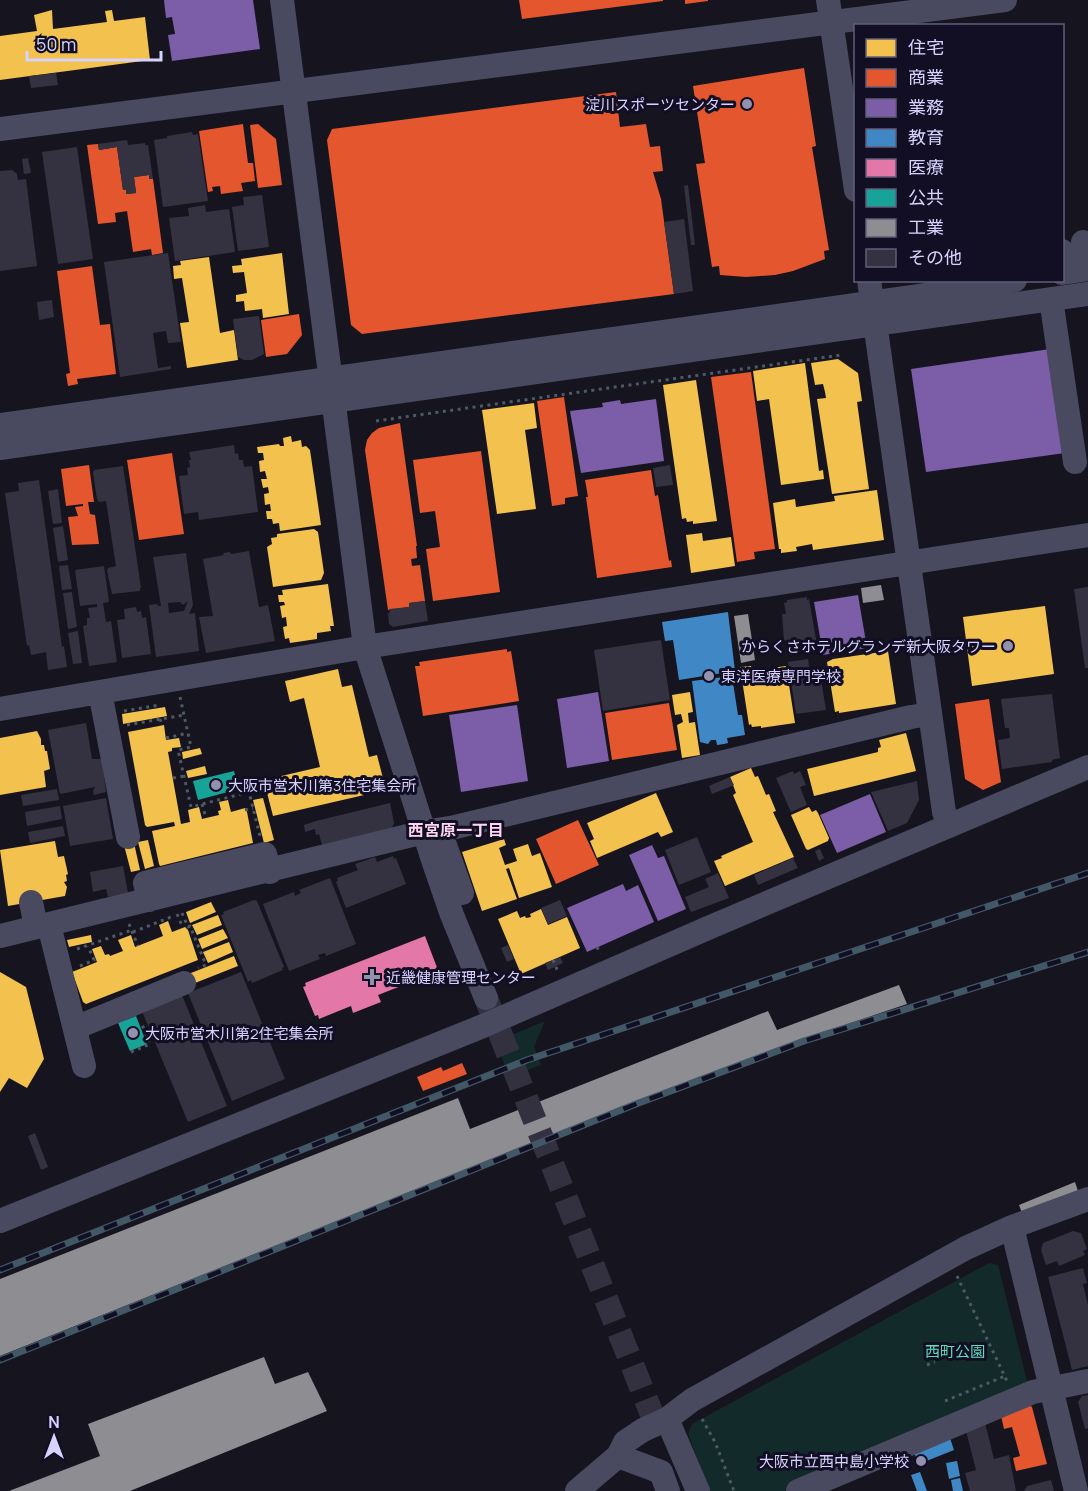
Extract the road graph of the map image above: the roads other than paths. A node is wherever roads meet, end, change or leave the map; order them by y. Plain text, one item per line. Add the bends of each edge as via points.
1 (282, 0) edge
2 (1005, 0) edge
3 (830, 10) edge
4 (977, 14) edge
5 (293, 92) junction
6 (0, 129) edge
7 (854, 183) edge
8 (1002, 282) edge
9 (1088, 294) edge
10 (1051, 299) junction
11 (872, 302) edge
12 (1075, 360) dead end
13 (331, 390) junction
14 (0, 425) edge
15 (1088, 435) edge
16 (0, 448) edge
17 (1075, 462) dead end
18 (1088, 535) edge
19 (909, 562) junction
20 (365, 647) junction
21 (108, 706) junction
22 (0, 709) edge
23 (930, 714) junction
24 (1088, 767) edge
25 (949, 826) junction
26 (424, 832) junction
27 (128, 837) dead end
28 (31, 902) dead end
29 (42, 926) junction
30 (0, 936) edge
31 (184, 983) road end
32 (486, 999) tunnel mouth
33 (510, 1014) junction
34 (483, 1026) junction
35 (75, 1028) junction
36 (84, 1066) dead end
37 (1088, 1199) edge
38 (0, 1221) edge
39 (1012, 1227) junction
40 (1088, 1381) edge
41 (1050, 1388) junction
42 (663, 1426) junction
43 (618, 1456) junction
44 (577, 1491) edge
45 (668, 1491) edge
46 (682, 1491) edge
47 (698, 1491) edge
48 (798, 1491) edge
49 (1076, 1491) edge

1 - 5 street
2 - 4 street
3 - 4 street
3 - 5 street
3 - 7 street
5 - 6 street
5 - 13 street
8 - 11 street
9 - 10 street
10 - 11 street
10 - 17 street
11 - 13 street
11 - 19 street
12 - 15 street
13 - 14 street
13 - 16 street
13 - 20 street
18 - 19 street
19 - 20 street
19 - 23 street
20 - 21 street
20 - 26 street
21 - 22 street
21 - 27 street
23 - 25 street
23 - 26 street
24 - 25 street
25 - 33 street
26 - 29 street via 267,863 149,900
26 - 32 street
26 - 33 street via 445,845
26 - 34 street via 422,864
28 - 29 street
29 - 30 street
29 - 35 street via 65,962
31 - 35 street
33 - 34 street
34 - 38 street
35 - 36 street
37 - 39 street
39 - 41 street
39 - 42 street via 788,1345 692,1400
40 - 41 street
41 - 48 street via 1032,1392
41 - 49 street
42 - 43 street via 643,1430 625,1442
42 - 46 street
42 - 47 street
43 - 44 street
43 - 45 street via 661,1472

